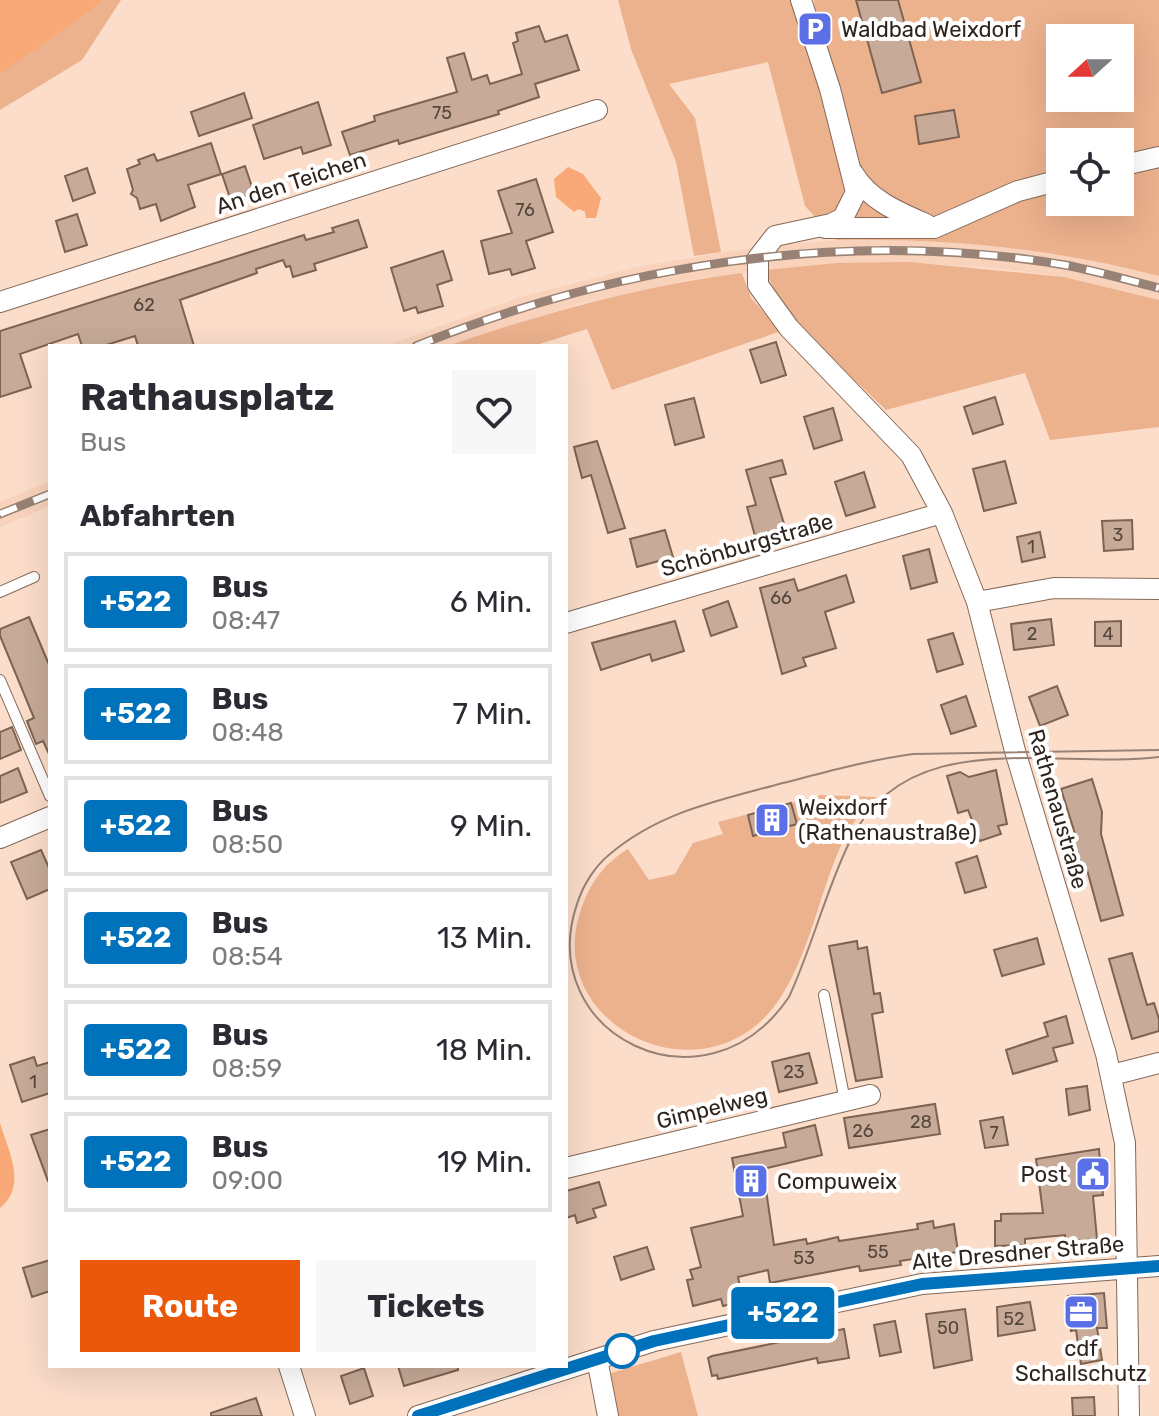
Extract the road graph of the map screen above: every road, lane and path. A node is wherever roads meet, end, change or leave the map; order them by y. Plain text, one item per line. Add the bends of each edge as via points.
1 (801, 0) edge
2 (597, 110) dead end
3 (1159, 157) edge
4 (1134, 163) edge
5 (850, 168) junction
6 (1046, 184) edge
7 (934, 228) junction
8 (809, 229) junction
9 (0, 302) edge
10 (942, 513) junction
11 (34, 577) dead end
12 (1159, 589) edge
13 (0, 592) edge
14 (977, 602) junction
15 (568, 622) edge
16 (0, 680) edge
17 (48, 791) edge
18 (48, 818) edge
19 (0, 838) edge
20 (824, 995) dead end
21 (1159, 1063) edge
22 (1112, 1075) junction
23 (870, 1095) dead end
24 (845, 1101) junction
25 (568, 1168) edge
26 (1126, 1266) junction
27 (1159, 1266) edge
28 (597, 1359) junction
29 (290, 1368) edge
30 (305, 1416) edge
31 (418, 1416) edge
32 (608, 1416) edge
33 (1129, 1416) edge

1 - 5 street
2 - 9 street, An den Teichen
3 - 4 street
5 - 7 street via 875,199
5 - 8 street via 856,192 843,218
6 - 7 street
7 - 8 street
8 - 10 street, Rathenaustraße via 786,231 768,242 758,258 758,285 789,328 911,455
10 - 14 street, Rathenaustraße
10 - 15 street, Schönburgstraße
11 - 13 lane
12 - 14 street via 1054,588
14 - 22 street, Rathenaustraße via 1015,751
16 - 17 lane
18 - 19 street
20 - 24 lane
21 - 22 street
22 - 26 street, Rathenaustraße via 1125,1143
23 - 24 street, Gimpelweg
24 - 25 street, Gimpelweg
26 - 27 street, Alte Dresdner Straße
26 - 28 street, Alte Dresdner Straße via 922,1284 654,1341
26 - 33 street, Rathenaustraße
28 - 31 street, Alte Dresdner Straße
28 - 32 street
29 - 30 street

